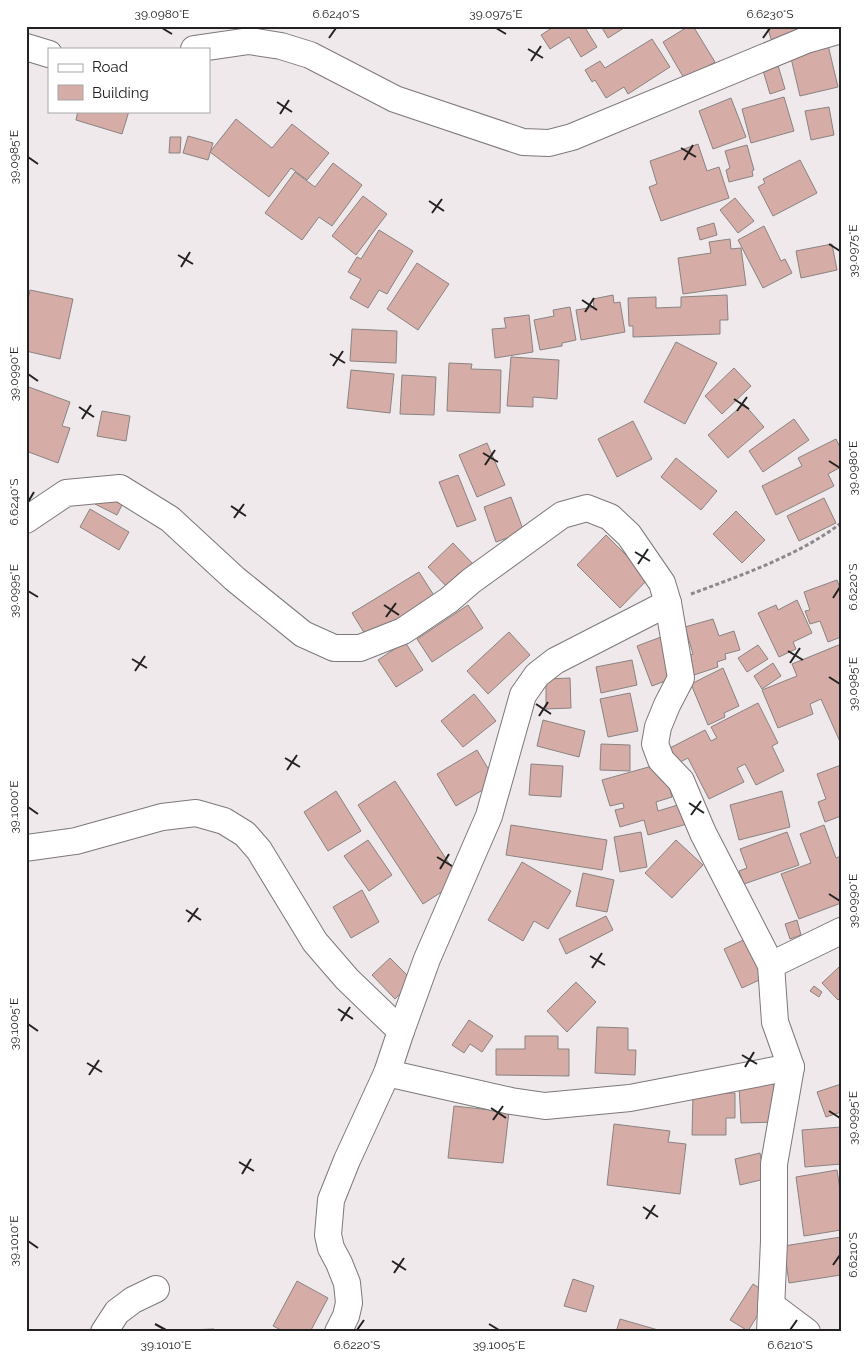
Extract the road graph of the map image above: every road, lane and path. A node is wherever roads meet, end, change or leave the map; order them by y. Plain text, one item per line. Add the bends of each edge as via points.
1 (841, 30) edge
2 (26, 47) edge
3 (201, 48) edge
4 (48, 54) edge
5 (26, 520) edge
6 (841, 523) edge
7 (668, 603) junction
8 (26, 848) edge
9 (841, 931) edge
10 (771, 965) junction
11 (400, 1031) junction
12 (791, 1067) junction
13 (387, 1073) junction
14 (156, 1288) dead end
15 (771, 1305) junction
16 (104, 1332) edge
17 (338, 1332) edge
18 (770, 1332) edge
19 (807, 1332) edge

1 - 3 street via 806,40 572,137 549,143 522,142 394,99 310,55 280,46 249,41
2 - 4 street
5 - 7 street via 66,493 120,488 170,518 235,579 303,634 334,648 360,648 403,631 562,515 587,508 610,517 629,535 662,583
6 - 7 path via 766,565
7 - 10 street via 681,678 667,705 655,744 661,760 681,782
7 - 11 street via 555,661 537,675 524,695 489,816 427,959
8 - 11 street via 76,841 162,817 196,813 224,821 245,834 259,850 316,942 347,979
9 - 10 street
10 - 12 street via 776,1022
11 - 13 street
12 - 13 street via 630,1098 545,1106
12 - 15 street via 774,1164
13 - 17 street via 331,1200 328,1235 347,1283 349,1303
14 - 16 street via 117,1312
15 - 18 street
15 - 19 street

